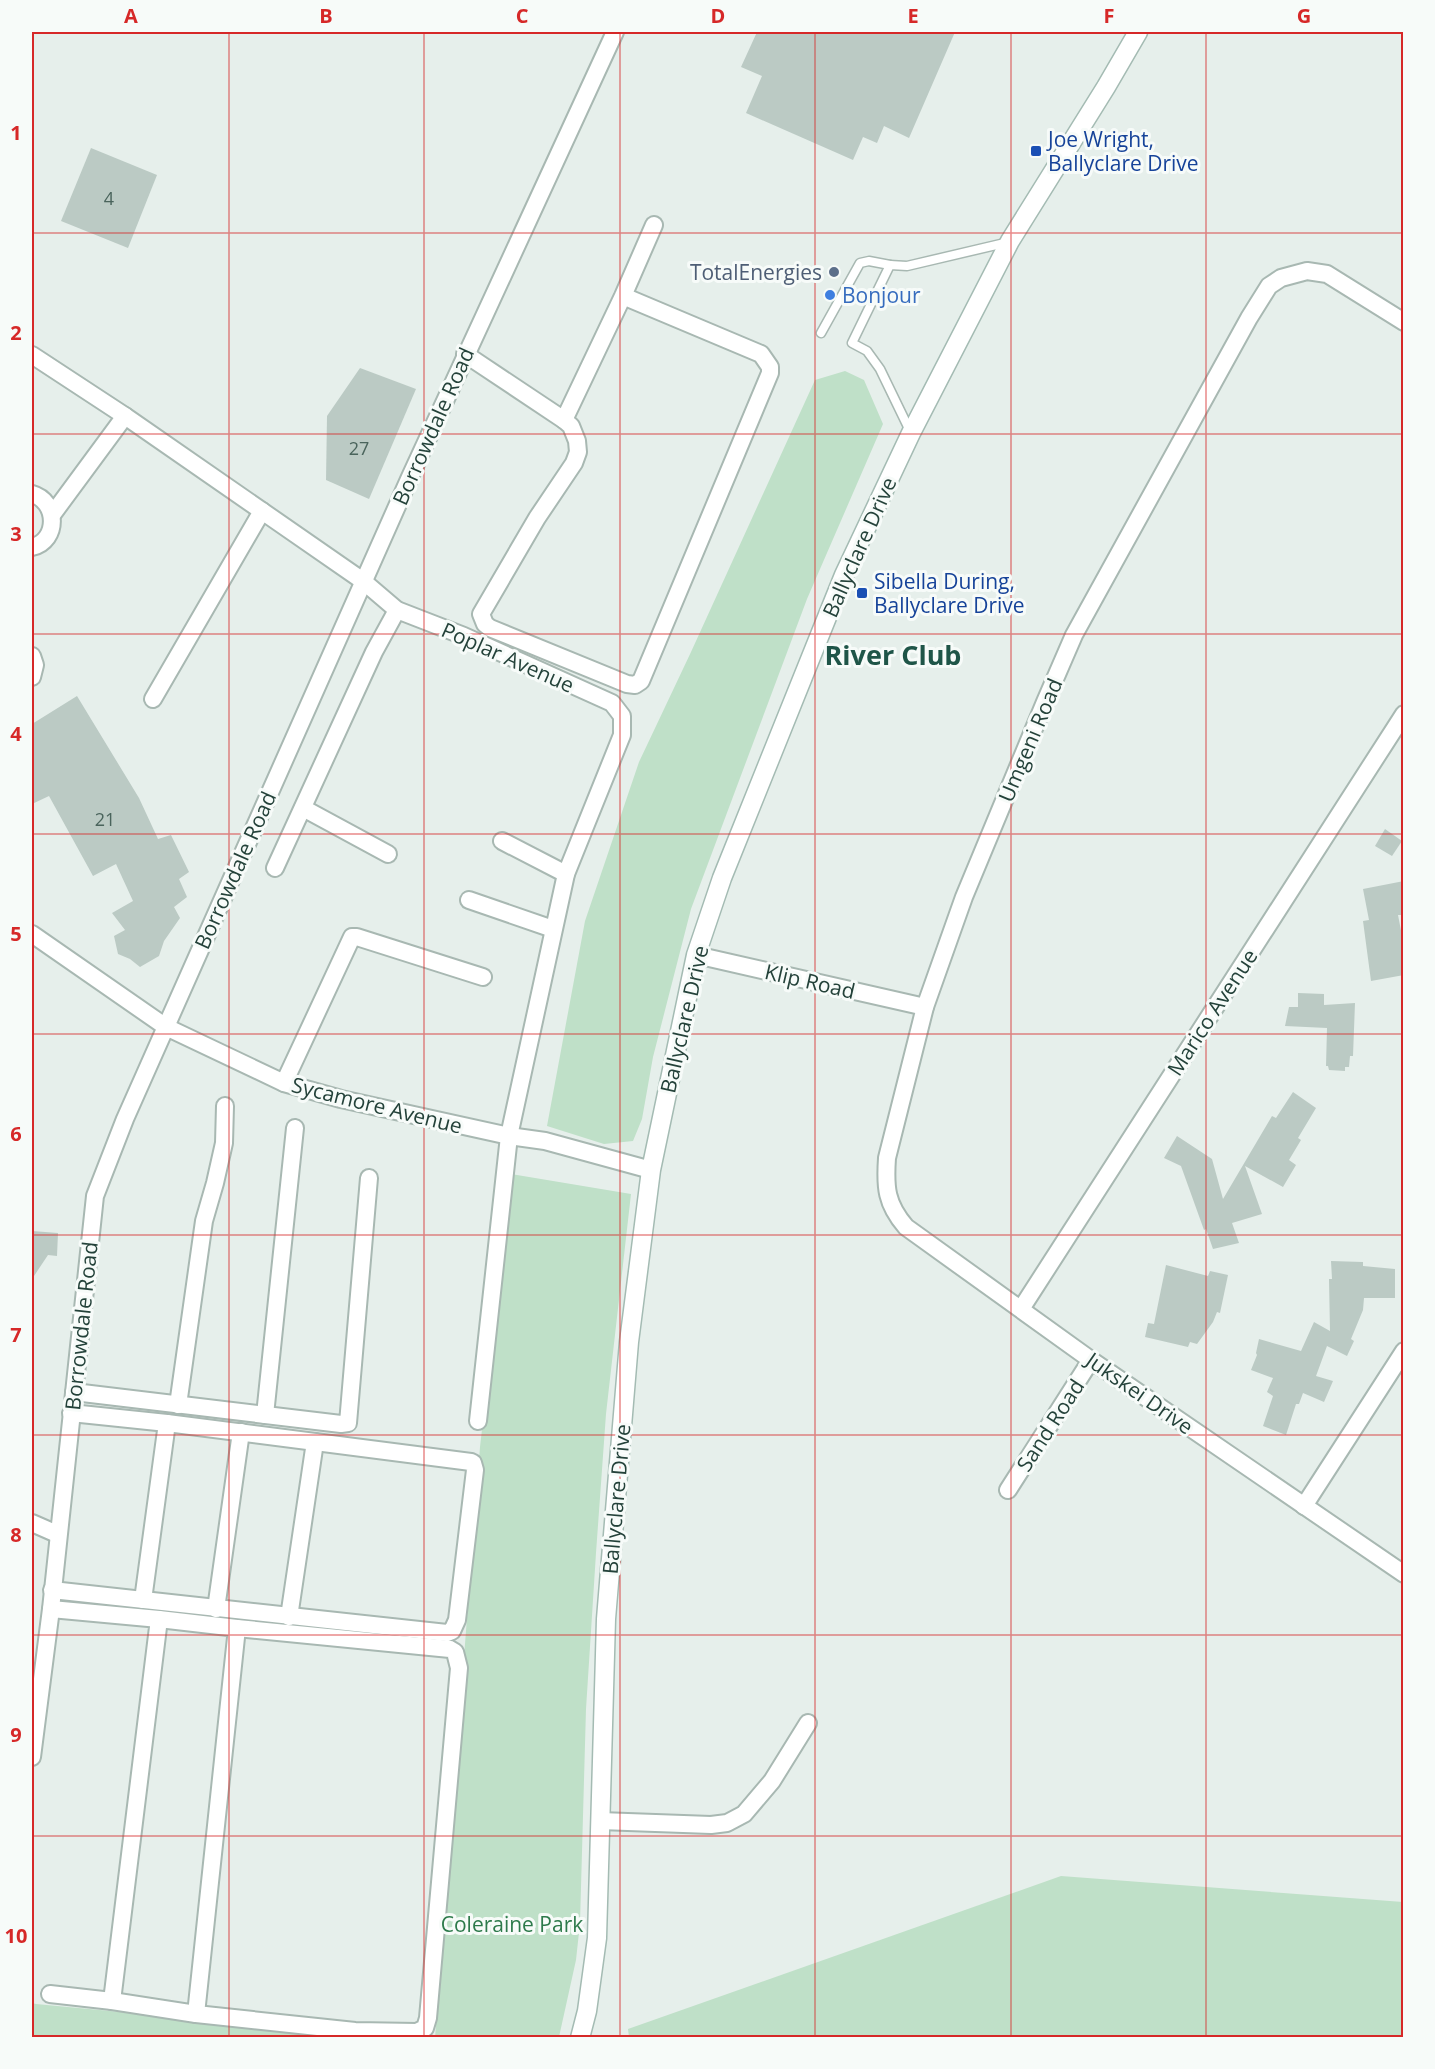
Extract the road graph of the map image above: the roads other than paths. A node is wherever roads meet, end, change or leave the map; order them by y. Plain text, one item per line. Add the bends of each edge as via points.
1 (615, 32) edge
2 (1138, 32) edge
3 (1146, 32) edge
4 (1106, 87) junction
5 (654, 225) dead end
6 (1010, 241) junction
7 (890, 265) junction
8 (623, 296) junction
9 (1404, 322) edge
10 (821, 333) dead end
11 (465, 354) junction
12 (32, 355) edge
13 (125, 416) junction
14 (564, 420) junction
15 (911, 433) junction
16 (32, 494) edge
17 (262, 511) junction
18 (52, 515) junction
19 (32, 547) edge
20 (363, 581) junction
21 (397, 610) junction
22 (32, 656) edge
23 (32, 677) edge
24 (153, 699) dead end
25 (1404, 714) edge
26 (303, 808) junction
27 (502, 841) dead end
28 (388, 854) dead end
29 (275, 868) dead end
30 (566, 874) junction
31 (469, 900) dead end
32 (553, 929) junction
33 (32, 934) edge
34 (696, 955) junction
35 (483, 977) dead end
36 (925, 1007) junction
37 (166, 1027) junction
38 (284, 1083) junction
39 (225, 1106) dead end
40 (295, 1128) dead end
41 (509, 1136) junction
42 (651, 1170) junction
43 (369, 1178) dead end
44 (888, 1199) joint
45 (1021, 1309) junction
46 (1404, 1351) edge
47 (1092, 1360) junction
48 (74, 1392) junction
49 (178, 1405) junction
50 (71, 1413) junction
51 (265, 1415) junction
52 (478, 1422) dead end
53 (166, 1423) junction
54 (241, 1432) junction
55 (315, 1442) junction
56 (1008, 1490) dead end
57 (1304, 1506) junction
58 (32, 1523) edge
59 (57, 1534) junction
60 (1404, 1574) edge
61 (52, 1590) junction
62 (143, 1600) junction
63 (216, 1609) junction
64 (51, 1610) junction
65 (289, 1617) junction
66 (159, 1619) junction
67 (237, 1628) junction
68 (808, 1723) dead end
69 (32, 1758) edge
70 (600, 1821) junction
71 (51, 1994) dead end
72 (112, 2001) junction
73 (196, 2013) junction
74 (580, 2037) edge

1 - 11 street, Borrowdale Road
2 - 4 street, Ballyclare Drive
3 - 4 street, Ballyclare Drive
4 - 6 street, Ballyclare Drive
5 - 8 street
6 - 7 lane via 907,266
6 - 15 street, Ballyclare Drive
7 - 10 lane via 860,263
7 - 15 lane via 852,343 867,351 880,369
8 - 14 street
8 - 14 street via 761,354 770,367 640,681 635,685 490,628 481,614 574,463 577,441
9 - 36 street, Umgeni Road via 1327,274 1307,271 1281,278 1269,286 1074,635 964,897
11 - 14 street
11 - 20 street, Borrowdale Road
12 - 13 street, Poplar Avenue
13 - 17 street, Poplar Avenue
13 - 18 street
15 - 34 street, Ballyclare Drive via 844,575 722,878
16 - 18 street via 47,504
17 - 20 street, Poplar Avenue
17 - 24 street
18 - 19 street via 46,539
20 - 21 street, Poplar Avenue
20 - 37 street, Borrowdale Road
21 - 26 street
21 - 30 street, Poplar Avenue via 612,703 622,716 622,735
22 - 23 street
25 - 45 street, Marico Avenue
26 - 28 street
26 - 29 street
27 - 30 street
30 - 32 street, Poplar Avenue
31 - 32 street
32 - 41 street, Poplar Avenue
33 - 37 street, Sycamore Avenue
34 - 36 street, Klip Road
34 - 42 street, Ballyclare Drive
35 - 38 street via 352,937
36 - 44 street, Umgeni Road via 887,1158
37 - 38 street, Sycamore Avenue
37 - 48 street, Borrowdale Road via 95,1196
38 - 41 street, Sycamore Avenue
39 - 49 street via 224,1143 204,1221
40 - 51 street
41 - 42 street, Sycamore Avenue via 545,1141
41 - 52 street, Poplar Avenue
42 - 70 street, Ballyclare Drive via 629,1342 606,1619
43 - 51 street via 349,1422
44 - 45 street, Jukskei Drive via 906,1227
45 - 47 street, Jukskei Drive
46 - 57 street
47 - 56 street, Sand Road
47 - 57 street, Jukskei Drive
48 - 49 street
48 - 50 street, Borrowdale Road
49 - 51 street
50 - 53 street
50 - 59 street, Borrowdale Road
53 - 54 street
53 - 62 street
54 - 55 street
54 - 63 street
55 - 65 street
55 - 65 street via 473,1463 457,1620 447,1633
57 - 60 street, Jukskei Drive
58 - 59 street
59 - 61 street, Borrowdale Road
61 - 62 street
61 - 64 street, Borrowdale Road
62 - 63 street
63 - 65 street
64 - 66 street
64 - 69 street, Borrowdale Road
66 - 67 street
66 - 72 street
67 - 73 street
67 - 73 street via 450,1648 455,1652 459,1668 428,2018 425,2028 417,2032 355,2031
68 - 70 street via 772,1781 744,1814 727,1823
70 - 74 street, Ballyclare Drive via 597,1938
71 - 72 street
72 - 73 street

